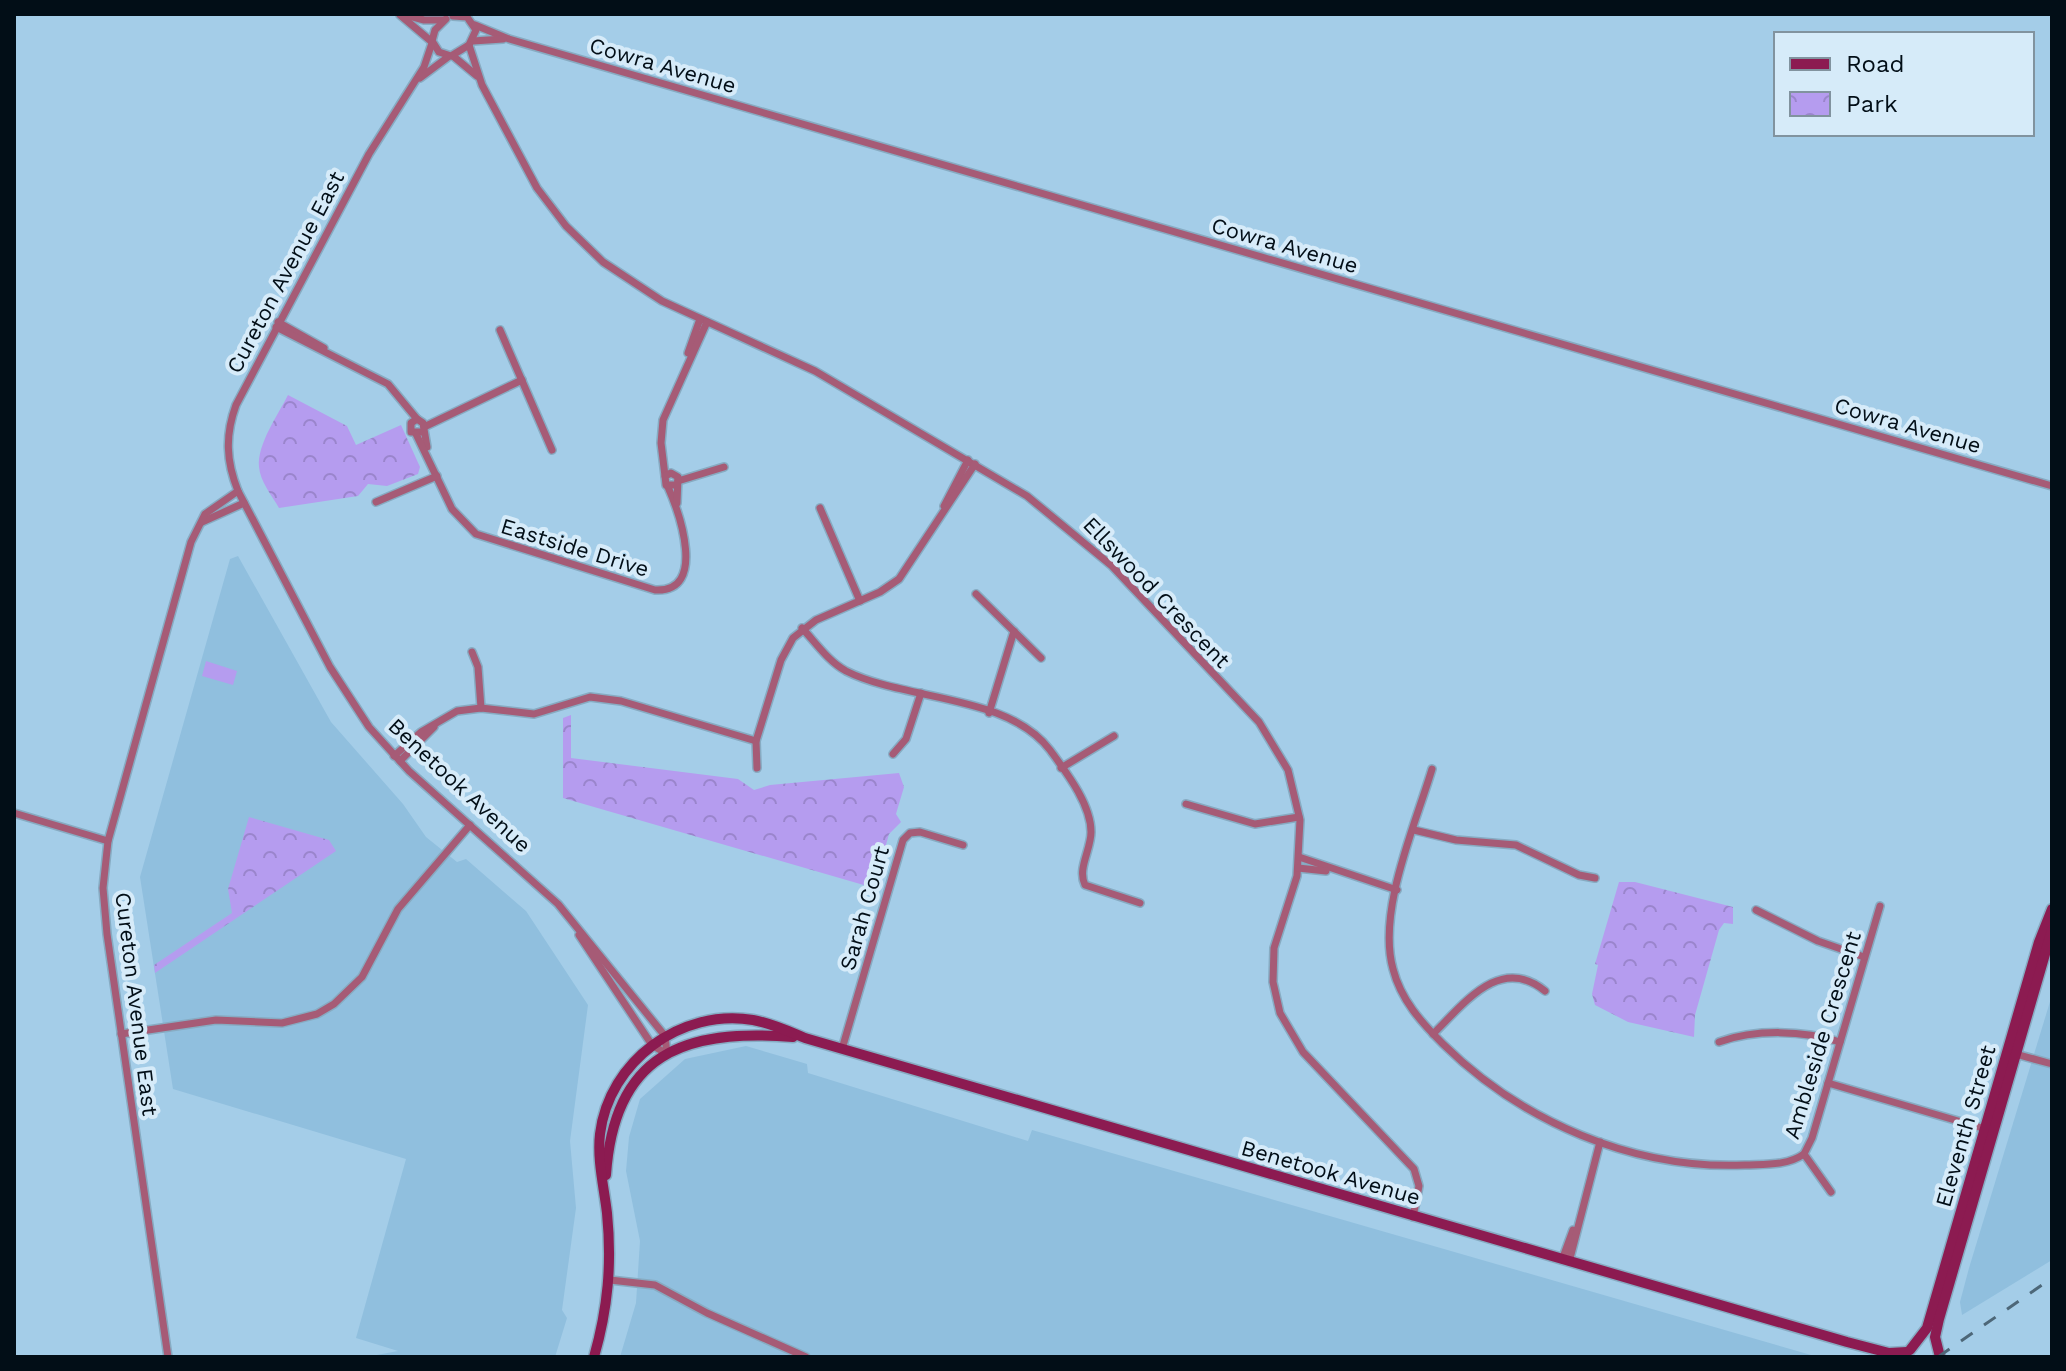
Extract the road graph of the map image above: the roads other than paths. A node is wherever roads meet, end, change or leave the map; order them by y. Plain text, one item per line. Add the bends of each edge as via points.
1 (400, 14) edge
2 (478, 14) edge
3 (452, 16) edge
4 (474, 23) junction
5 (509, 39) junction
6 (432, 42) junction
7 (471, 43) junction
8 (451, 56) junction
9 (478, 77) junction
10 (415, 82) junction
11 (703, 321) junction
12 (277, 325) junction
13 (500, 330) dead end
14 (522, 380) junction
15 (419, 426) junction
16 (552, 450) dead end
17 (972, 462) junction
18 (724, 467) dead end
19 (437, 476) junction
20 (673, 480) junction
21 (2052, 486) edge
22 (238, 491) junction
23 (376, 502) dead end
24 (244, 503) junction
25 (820, 508) dead end
26 (200, 523) junction
27 (976, 594) dead end
28 (860, 601) junction
29 (802, 628) junction
30 (1014, 631) junction
31 (472, 652) dead end
32 (1041, 658) dead end
33 (921, 693) junction
34 (481, 708) junction
35 (989, 713) junction
36 (1114, 736) dead end
37 (756, 741) junction
38 (893, 754) dead end
39 (397, 758) junction
40 (757, 768) dead end
41 (1061, 768) junction
42 (1432, 769) dead end
43 (1186, 804) dead end
44 (14, 813) edge
45 (1299, 817) junction
46 (470, 825) junction
47 (1414, 830) junction
48 (108, 841) junction
49 (963, 845) dead end
50 (1299, 857) junction
51 (1298, 868) junction
52 (1336, 872) junction
53 (1595, 878) dead end
54 (1397, 890) junction
55 (1140, 903) dead end
56 (1880, 906) dead end
57 (2052, 909) edge
58 (1756, 910) dead end
59 (570, 919) junction
60 (2052, 930) edge
61 (1864, 957) junction
62 (1545, 991) dead end
63 (121, 1034) junction
64 (1433, 1034) junction
65 (665, 1036) junction
66 (805, 1038) junction
67 (1719, 1042) dead end
68 (1840, 1042) junction
69 (652, 1045) junction
70 (842, 1049) junction
71 (2012, 1053) junction
72 (667, 1054) junction
73 (2052, 1064) edge
74 (1828, 1083) junction
75 (1990, 1130) junction
76 (1600, 1142) junction
77 (1804, 1154) junction
78 (1831, 1192) dead end
79 (605, 1193) junction
80 (1413, 1217) junction
81 (1566, 1261) junction
82 (610, 1280) junction
83 (1847, 1342) junction
84 (1906, 1353) edge
85 (168, 1357) edge
86 (594, 1357) edge
87 (806, 1357) edge
88 (1874, 1357) edge
89 (1939, 1357) edge

1 - 3 street via 424,20
1 - 6 street
2 - 4 street
3 - 4 street via 463,15
3 - 6 street via 435,30
4 - 5 street
4 - 7 street
5 - 7 street
5 - 21 street, Cowra Avenue
6 - 8 street via 441,54
6 - 10 street
7 - 8 street
7 - 9 street, Ellswood Crescent
8 - 9 street, Ellswood Crescent
8 - 10 street
9 - 11 street, Ellswood Crescent via 526,169 566,226 621,276
10 - 12 street, Cureton Avenue East via 369,154
11 - 17 street, Ellswood Crescent via 815,371
11 - 20 street, Eastside Drive via 663,420 664,457
12 - 15 street, Eastside Drive via 388,384
12 - 22 street, Cureton Avenue East via 228,428 229,466
13 - 14 street
14 - 15 street
14 - 16 street
15 - 19 street, Eastside Drive
17 - 28 street via 899,579
17 - 45 street, Ellswood Crescent via 1038,504 1091,547 1259,722 1288,770
18 - 20 street
19 - 20 street, Eastside Drive via 452,509 476,534 655,590 671,588 681,577 687,552
19 - 23 street
22 - 24 street, Cureton Avenue East
22 - 26 street, Cureton Avenue East
24 - 26 street
24 - 39 street, Benetook Avenue via 340,686
25 - 28 street
26 - 48 street, Cureton Avenue East
27 - 30 street
28 - 29 street
29 - 33 street via 844,670
29 - 37 street via 781,660
30 - 32 street
30 - 35 street
31 - 34 street
33 - 35 street
33 - 38 street via 906,739
34 - 37 street via 534,714 577,699 602,697
34 - 39 street via 440,719
35 - 41 street via 1030,730
36 - 41 street
37 - 40 street
39 - 46 street, Benetook Avenue
41 - 55 street via 1090,821 1082,872 1085,885
42 - 47 street, Ambleside Crescent
43 - 45 street via 1255,824
44 - 48 street
45 - 50 street, Ellswood Crescent
46 - 59 street, Benetook Avenue
46 - 63 street via 398,909 362,977 334,1004 298,1021 216,1020
47 - 53 street via 1516,845
47 - 54 street, Ambleside Crescent
48 - 63 street, Cureton Avenue East via 104,909
49 - 70 street, Sarah Court via 920,832 903,840
50 - 51 street, Ellswood Crescent
50 - 52 street
51 - 52 street
51 - 80 street, Ellswood Crescent via 1274,948 1273,982 1280,1013 1303,1052 1414,1169 1419,1186
52 - 54 street
54 - 64 street, Ambleside Crescent via 1389,925 1390,958 1402,994
56 - 61 street, Ambleside Crescent
57 - 71 main road, Eleventh Street
58 - 61 street
59 - 65 street, Benetook Avenue
59 - 69 street, Benetook Avenue
60 - 71 main road, Eleventh Street
61 - 68 street, Ambleside Crescent
62 - 64 street via 1522,979 1496,979 1475,992
63 - 85 street, Cureton Avenue East
64 - 76 street, Ambleside Crescent via 1509,1099
65 - 66 main road, Benetook Avenue via 701,1022 737,1019
65 - 69 main road
65 - 72 street
66 - 70 main road, Benetook Avenue
66 - 72 main road, Benetook Avenue via 729,1034 690,1042
67 - 68 street via 1789,1033
68 - 74 street, Ambleside Crescent
69 - 72 street, Benetook Avenue
69 - 79 main road via 625,1072 608,1102 600,1138
70 - 80 main road, Benetook Avenue
71 - 73 street
71 - 75 main road, Eleventh Street
72 - 79 main road via 639,1079 618,1112
74 - 75 street
74 - 77 street, Ambleside Crescent
75 - 84 main road, Eleventh Street via 1925,1331
75 - 89 main road, Eleventh Street via 1935,1332
76 - 77 street, Ambleside Crescent via 1649,1156 1709,1164 1775,1163
76 - 81 street
77 - 78 street
79 - 82 main road
80 - 81 main road, Benetook Avenue
81 - 83 main road, Benetook Avenue
82 - 86 main road
82 - 87 street via 655,1285
83 - 84 main road, Benetook Avenue
83 - 88 main road, Benetook Avenue
84 - 89 main road, Benetook Avenue via 1923,1348

